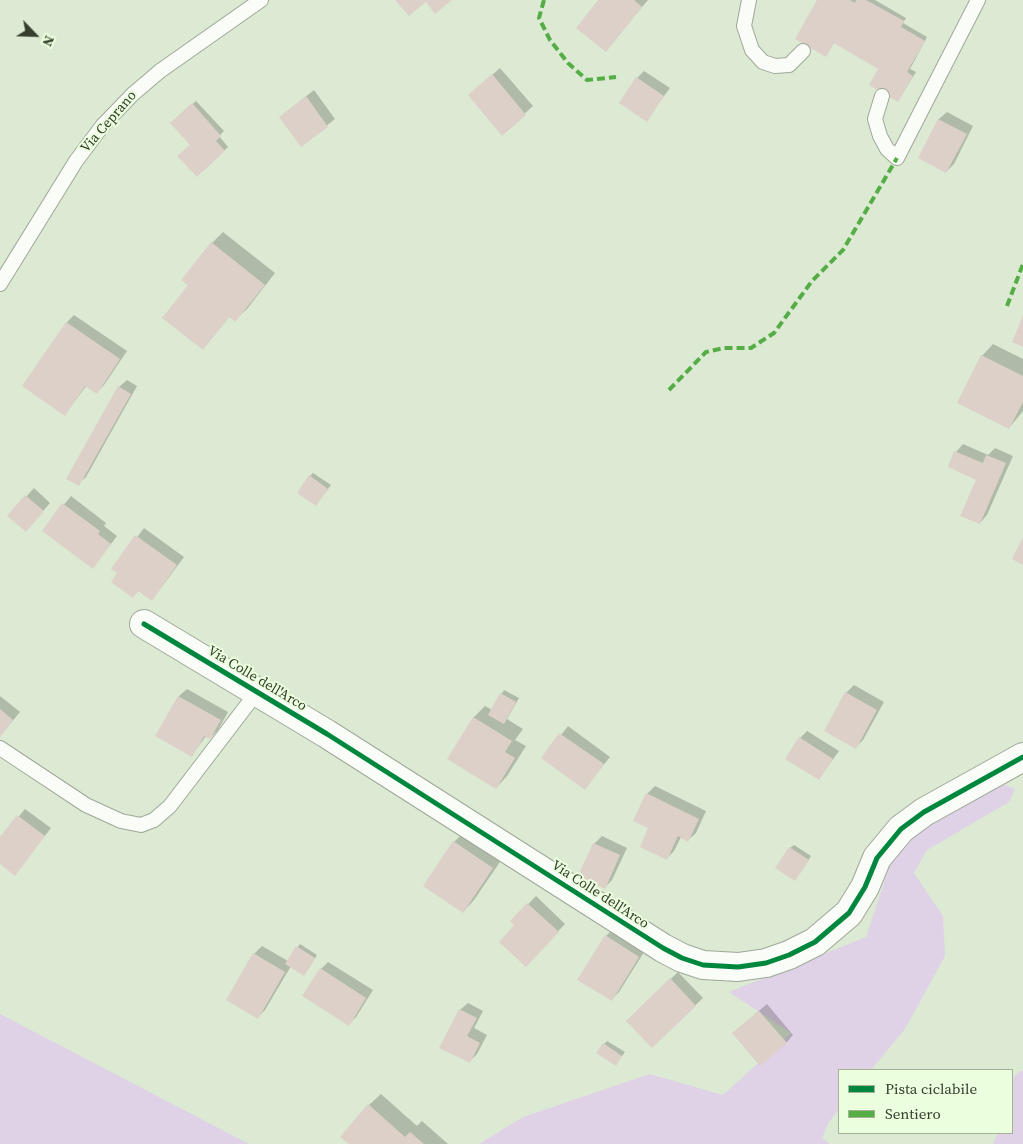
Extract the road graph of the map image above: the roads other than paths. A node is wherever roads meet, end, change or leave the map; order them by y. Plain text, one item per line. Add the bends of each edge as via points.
1 (261, 0) edge
2 (749, 0) edge
3 (978, 0) edge
4 (803, 51) dead end
5 (882, 96) dead end
6 (0, 284) edge
7 (144, 624) dead end
8 (257, 692) junction
9 (0, 748) edge
10 (1023, 757) edge

1 - 6 lane, Via Ceprano via 153,77 103,125 76,161
2 - 4 lane via 744,26 752,50 763,62 775,66 788,65
3 - 5 lane via 896,158 887,149 875,119
7 - 8 street, Via Colle dell'Arco
8 - 9 lane via 170,806 154,820 141,825 121,821 86,805
8 - 10 street, Via Colle dell'Arco via 663,948 693,963 713,967 746,966 778,960 823,936 854,907 876,858 901,829 931,808

